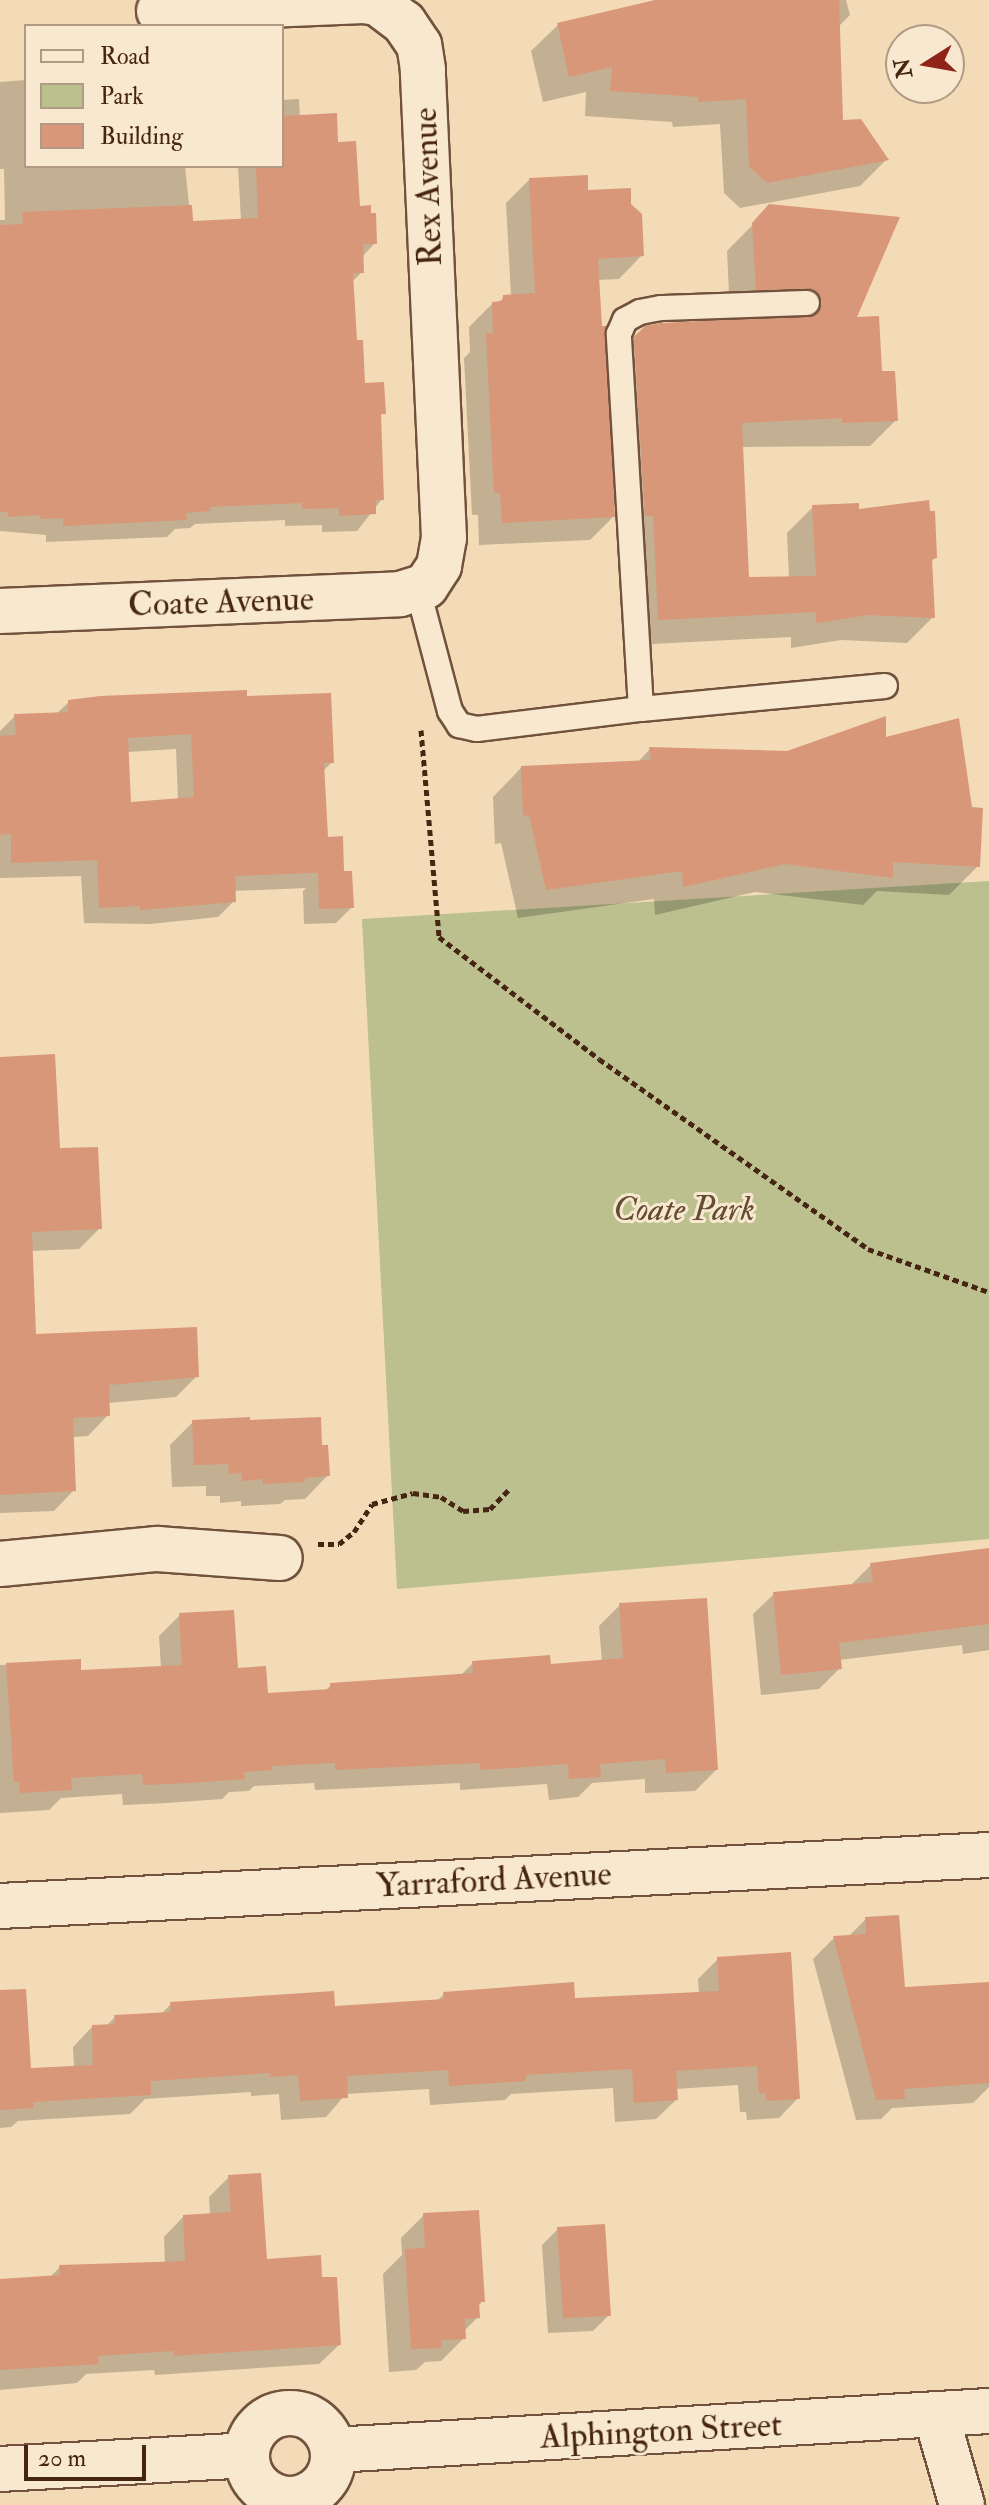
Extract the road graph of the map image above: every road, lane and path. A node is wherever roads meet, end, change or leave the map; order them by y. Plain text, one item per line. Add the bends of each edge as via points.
1 (185, 6) edge
2 (807, 303) dead end
3 (427, 582) junction
4 (0, 611) edge
5 (885, 686) dead end
6 (641, 709) junction
7 (420, 717) dead end
8 (989, 1292) edge
9 (510, 1488) dead end
10 (339, 1544) dead end
11 (280, 1558) dead end
12 (0, 1564) edge
13 (989, 1855) edge
14 (0, 1906) edge
15 (989, 2411) edge
16 (936, 2415) junction
17 (334, 2450) junction
18 (247, 2455) junction
19 (0, 2469) edge
20 (300, 2502) edge
21 (962, 2505) edge

1 - 3 street, Rex Avenue via 377,3 396,15 419,45 444,538
2 - 6 lane via 661,308 625,320 619,334
3 - 4 street, Coate Avenue via 400,594
3 - 6 lane via 444,696 459,725 477,729
5 - 6 lane
7 - 8 path via 439,937 599,1059 868,1249
9 - 10 path via 490,1509 463,1511 441,1497 413,1493 372,1504
11 - 12 street via 157,1549
13 - 14 street, Yarraford Avenue
15 - 16 street, Alphington Street
16 - 17 street, Alphington Street
16 - 21 street
17 - 18 street via 314,2419 285,2413 257,2427
17 - 20 street via 327,2479
18 - 19 street
18 - 20 street via 250,2471 269,2494

